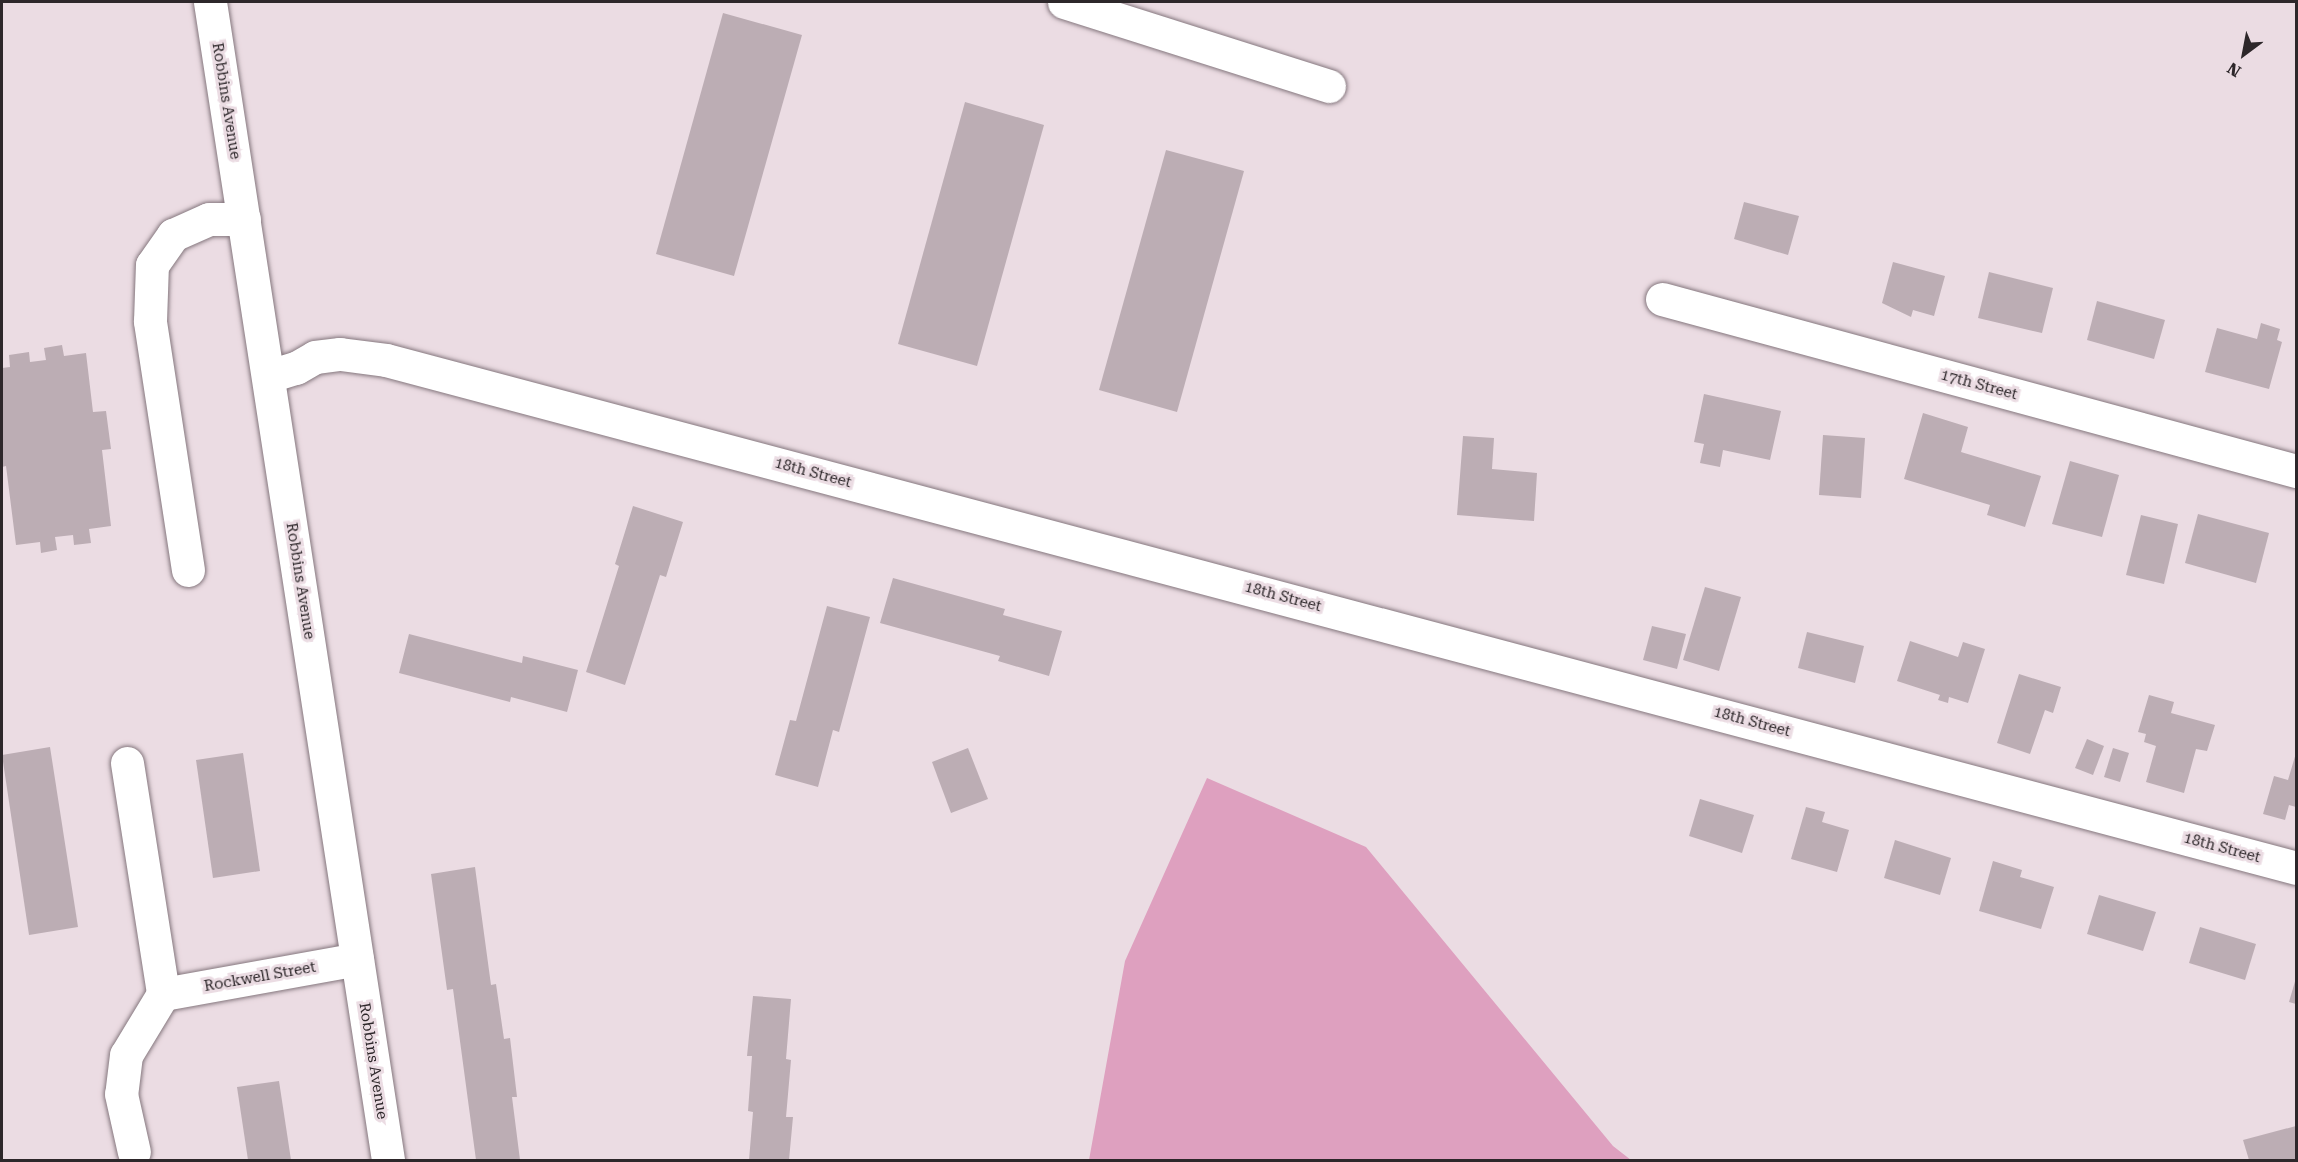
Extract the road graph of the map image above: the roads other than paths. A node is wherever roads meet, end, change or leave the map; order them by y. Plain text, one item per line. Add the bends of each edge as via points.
1 (210, 2) edge
2 (1064, 2) edge
3 (1329, 86) dead end
4 (244, 219) junction
5 (1662, 299) dead end
6 (269, 376) junction
7 (2296, 471) edge
8 (188, 570) dead end
9 (127, 763) dead end
10 (2296, 868) edge
11 (357, 959) junction
12 (163, 994) junction
13 (134, 1152) dead end
14 (388, 1161) edge

1 - 4 street, Robbins Avenue
2 - 3 street
4 - 6 street, Robbins Avenue
4 - 8 street via 209,219 173,235 152,265 150,321
5 - 7 street, 17th Street
6 - 10 street, 18th Street via 315,357 340,354 386,360
6 - 11 street, Robbins Avenue
9 - 12 street
11 - 12 street, Rockwell Street
11 - 14 street, Robbins Avenue
12 - 13 street via 126,1054 121,1094

